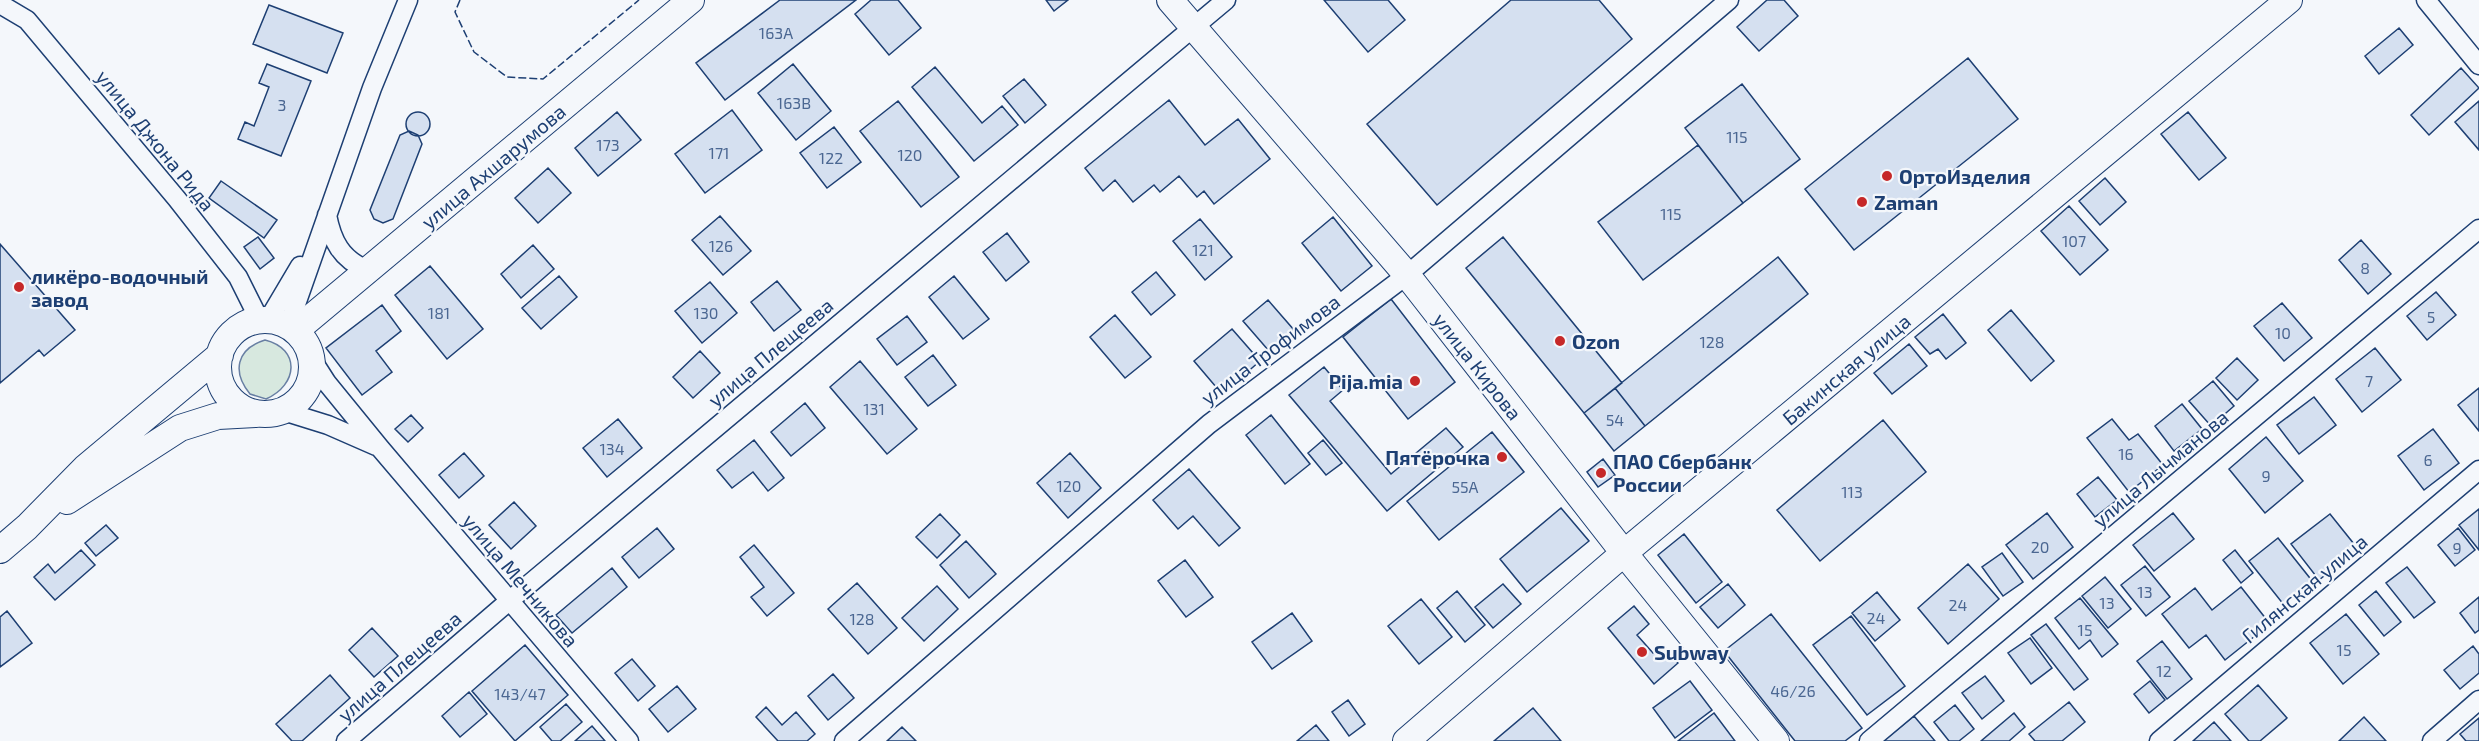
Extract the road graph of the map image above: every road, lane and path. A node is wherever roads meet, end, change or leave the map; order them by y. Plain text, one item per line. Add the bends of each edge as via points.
1 (408, 0) edge
2 (691, 0) edge
3 (1170, 0) edge
4 (1226, 0) edge
5 (1729, 0) edge
6 (2289, 0) edge
7 (2426, 0) edge
8 (0, 4) edge
9 (1193, 28) junction
10 (2479, 65) edge
11 (327, 215) junction
12 (2479, 229) edge
13 (367, 270) junction
14 (1407, 275) junction
15 (278, 325) junction
16 (220, 355) junction
17 (311, 358) junction
18 (271, 412) junction
19 (380, 448) junction
20 (2479, 470) edge
21 (27, 527) junction
22 (0, 550) edge
23 (1624, 553) junction
24 (509, 601) junction
25 (2479, 700) edge
26 (346, 741) edge
27 (629, 741) edge
28 (844, 741) edge
29 (1406, 741) edge
30 (1776, 741) edge
31 (1869, 741) edge
32 (2159, 741) edge
33 (2432, 741) edge

1 - 11 street
2 - 13 main road, улица Ахшарумова
3 - 9 main road, улица Кирова
4 - 9 street, улица Плещеева
5 - 14 street, улица Трофимова
6 - 23 main road, Бакинская улица
7 - 10 street
8 - 15 street, улица Джона Рида via 27,20
9 - 14 main road, улица Кирова
9 - 24 street, улица Плещеева
11 - 13 street via 333,240 340,250
11 - 15 street
12 - 31 street, улица Лычманова
13 - 15 main road, улица Ахшарумова
14 - 23 main road, улица Кирова
14 - 28 street, улица Трофимова via 1209,424
15 - 16 main road via 247,325 235,332
15 - 17 main road via 306,343
16 - 18 main road via 218,370 231,399 243,409
16 - 21 main road via 85,468
17 - 18 main road via 311,374 297,402
17 - 19 street, улица Мечникова
18 - 19 street, улица Мечникова via 328,424
18 - 21 main road via 218,416 180,428
19 - 24 street, улица Мечникова
20 - 32 street, Гилянская улица
21 - 22 main road
23 - 29 main road, Бакинская улица
23 - 30 main road, улица Кирова
24 - 26 street, улица Плещеева
24 - 27 street, улица Мечникова
25 - 33 street

